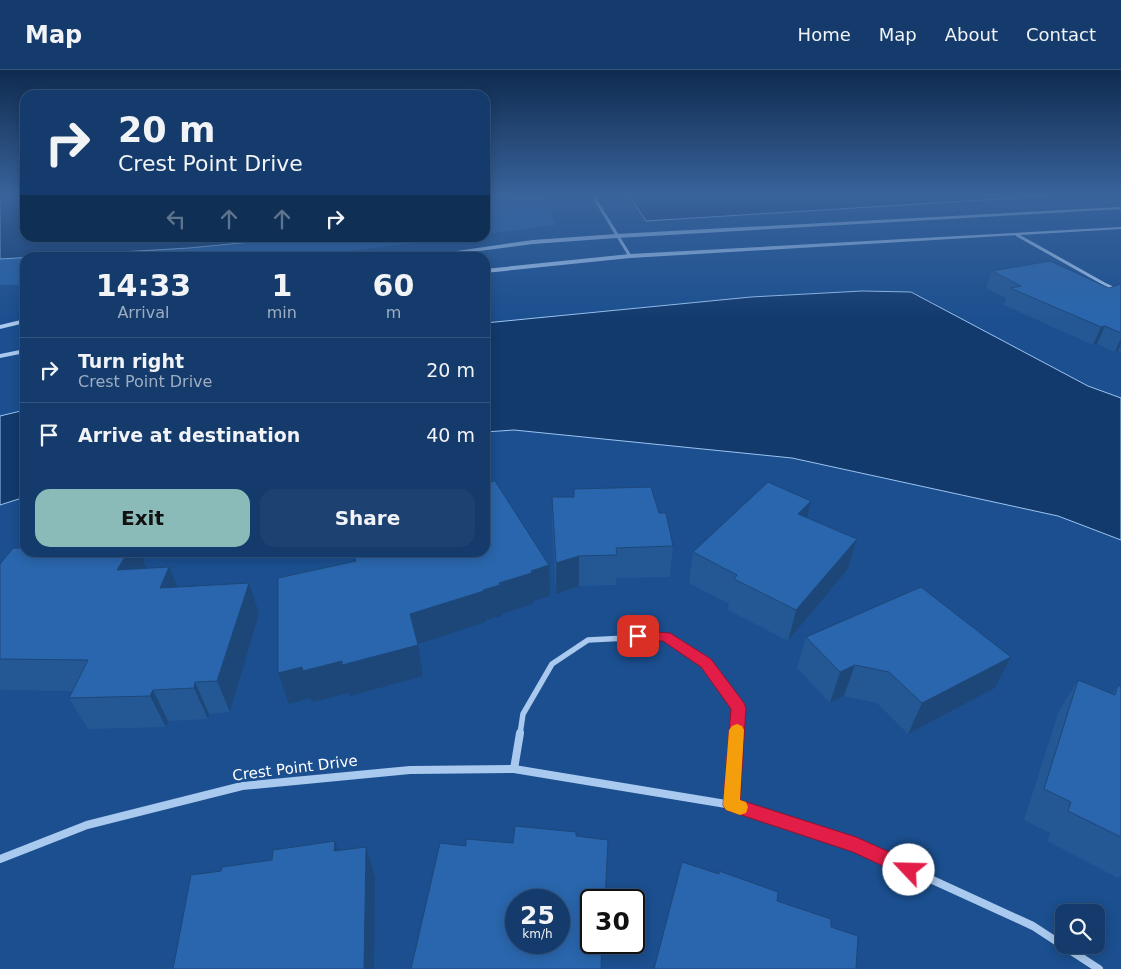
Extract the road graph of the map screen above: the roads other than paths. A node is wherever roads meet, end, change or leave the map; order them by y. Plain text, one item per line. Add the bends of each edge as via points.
1 (616, 236) joint
2 (999, 236) edge
3 (1019, 236) edge
4 (456, 252) edge
5 (630, 256) junction
6 (490, 270) edge
7 (1121, 292) edge
8 (20, 322) edge
9 (0, 327) edge
10 (20, 352) edge
11 (0, 356) edge
12 (514, 769) junction
13 (732, 805) junction
14 (0, 859) edge
15 (1099, 969) edge

1 - 4 street
1 - 5 street
2 - 5 street
3 - 7 street
5 - 6 street
8 - 9 street
10 - 11 street
12 - 13 street, Crest Point Drive
12 - 13 street via 523,714 552,664 588,640 665,636 706,663 739,708
12 - 14 street, Crest Point Drive via 410,770 242,786 87,826
13 - 15 street, Crest Point Drive via 856,845 1033,926

